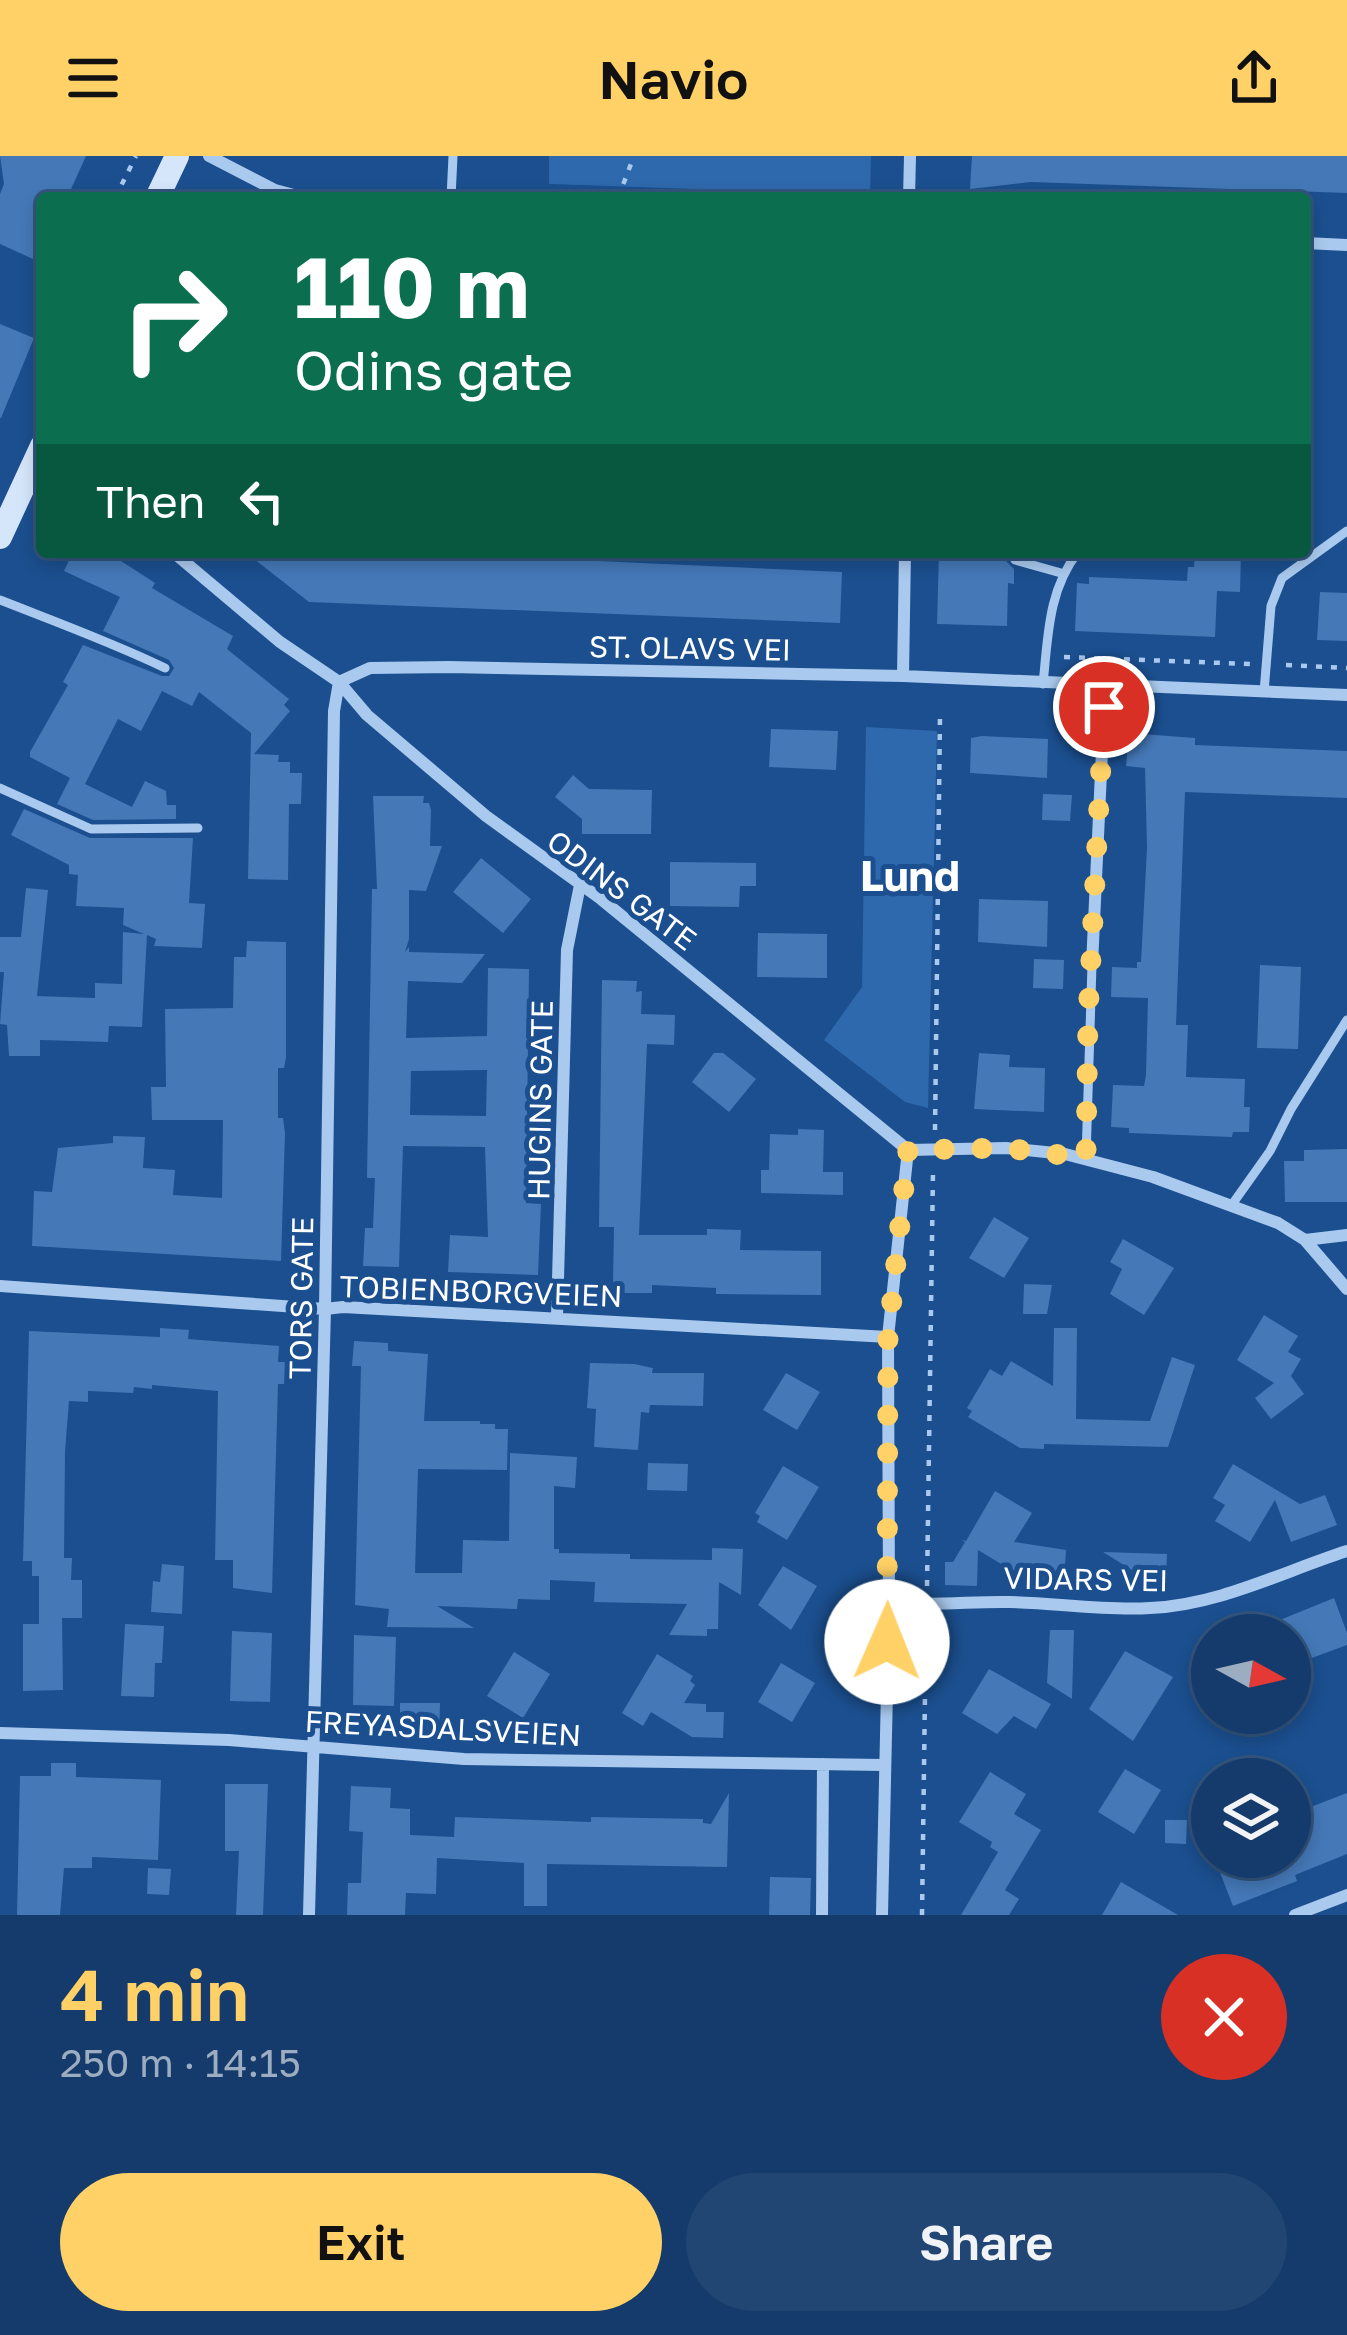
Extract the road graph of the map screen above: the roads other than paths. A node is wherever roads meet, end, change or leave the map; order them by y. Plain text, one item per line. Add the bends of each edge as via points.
1 (178, 156) edge
2 (208, 156) edge
3 (453, 156) edge
4 (910, 156) edge
5 (160, 192) edge
6 (282, 192) edge
7 (452, 192) edge
8 (909, 192) edge
9 (1311, 243) edge
10 (1347, 245) edge
11 (36, 461) edge
12 (1347, 531) edge
13 (0, 537) edge
14 (1311, 557) edge
15 (180, 558) edge
16 (905, 558) edge
17 (1073, 558) edge
18 (1310, 558) edge
19 (1015, 560) dead end
20 (1061, 573) junction
21 (0, 600) edge
22 (165, 668) dead end
23 (903, 676) junction
24 (339, 682) junction
25 (1043, 684) junction
26 (1105, 687) junction
27 (1264, 692) junction
28 (1347, 695) edge
29 (0, 788) edge
30 (198, 828) dead end
31 (580, 886) junction
32 (1092, 964) joint
33 (1347, 1020) edge
34 (908, 1150) junction
35 (1086, 1158) junction
36 (1231, 1206) junction
37 (1347, 1235) edge
38 (1305, 1240) junction
39 (0, 1286) edge
40 (1347, 1289) edge
41 (325, 1309) junction
42 (557, 1316) junction
43 (888, 1337) junction
44 (1347, 1551) edge
45 (889, 1601) junction
46 (0, 1733) edge
47 (315, 1747) junction
48 (823, 1764) junction
49 (883, 1765) junction
50 (1347, 1895) edge
51 (309, 1915) edge
52 (822, 1915) edge
53 (882, 1915) edge
54 (1294, 1915) edge

1 - 5 main road
2 - 6 street
3 - 7 lane
4 - 8 street
9 - 10 street
11 - 13 main road
12 - 14 lane
15 - 24 street, ODINS GATE
16 - 23 street
17 - 20 lane
18 - 27 lane via 1282,578 1271,606
19 - 20 lane
20 - 25 lane
21 - 22 lane
23 - 24 street, ST. OLAVS VEI via 449,667 370,668
23 - 25 street, ST. OLAVS VEI
24 - 31 street, ODINS GATE via 367,715
24 - 41 street, TORS GATE
25 - 26 street, ST. OLAVS VEI
26 - 27 street, ST. OLAVS VEI
26 - 32 street
27 - 28 street, ST. OLAVS VEI
29 - 30 lane via 91,829
31 - 34 street, ODINS GATE
31 - 42 street, HUGINS GATE via 566,970
32 - 35 lane
33 - 36 lane
34 - 35 street via 1006,1148
34 - 43 street
35 - 36 street
36 - 38 street
37 - 38 street
38 - 40 street
39 - 41 street, TOBIENBORGVEIEN
41 - 42 street, TOBIENBORGVEIEN
41 - 47 street, TORS GATE
42 - 43 street, TOBIENBORGVEIEN
43 - 45 street
44 - 45 street, VIDARS VEI via 1249,1587 1149,1609
45 - 49 street
46 - 47 street, FREYASDALSVEIEN
47 - 48 street, FREYASDALSVEIEN via 464,1759
47 - 51 street, TORS GATE
48 - 49 street, FREYASDALSVEIEN
48 - 52 street
49 - 53 street
50 - 54 street

